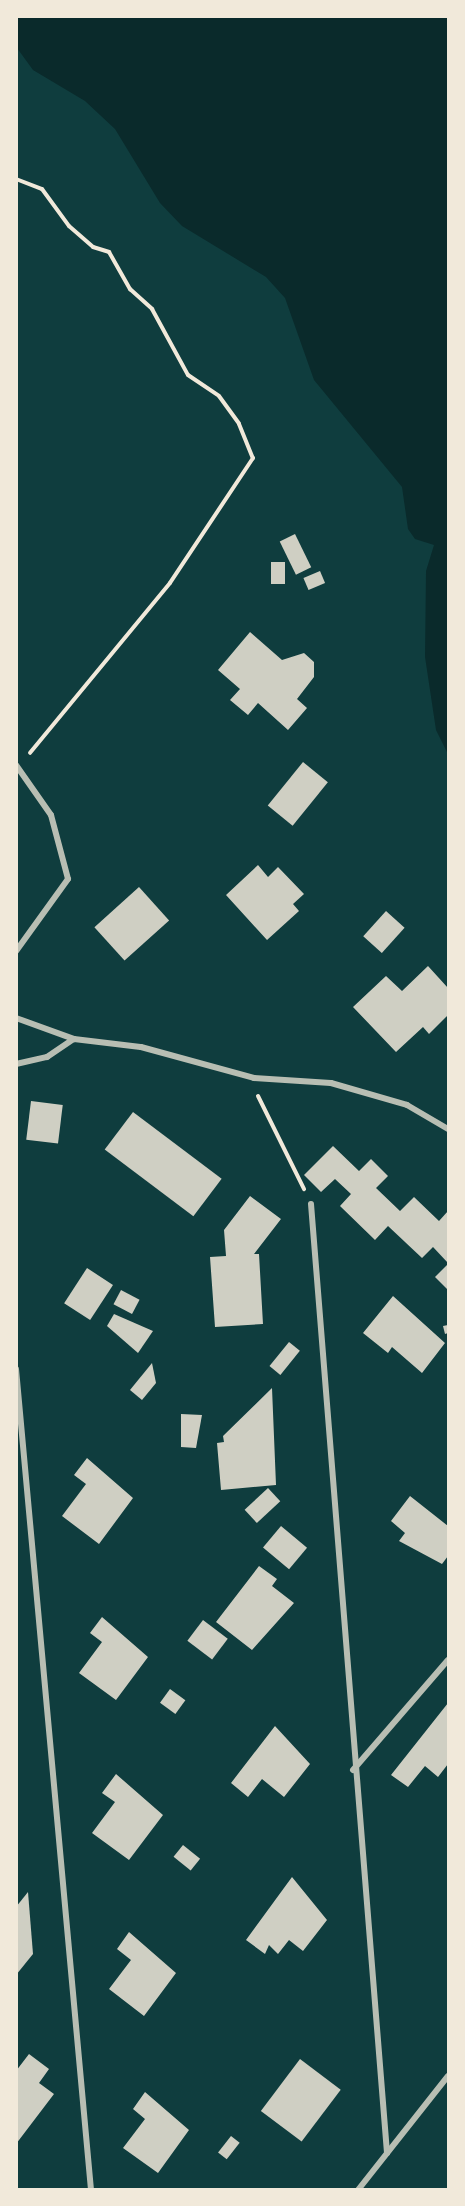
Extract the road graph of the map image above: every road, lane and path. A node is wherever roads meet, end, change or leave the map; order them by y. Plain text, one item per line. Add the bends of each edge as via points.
1 (16, 179) edge
2 (18, 767) edge
3 (16, 951) edge
4 (16, 1018) edge
5 (74, 1039) junction
6 (16, 1064) edge
7 (254, 1078) junction
8 (448, 1129) edge
9 (311, 1204) joint
10 (16, 1369) edge
11 (448, 1660) edge
12 (353, 1771) junction
13 (448, 2076) edge
14 (387, 2153) junction
15 (91, 2190) edge
16 (358, 2190) edge

1 - 2 path via 42,189 69,226 93,247 109,252 130,289 152,309 188,375 219,396 239,423 253,458 170,583
2 - 3 street via 51,815 68,879
4 - 5 street
5 - 6 street via 47,1057
5 - 7 street via 141,1047
7 - 8 street via 332,1083 407,1105
7 - 9 path via 261,1108
9 - 12 street
10 - 15 street
11 - 12 street
12 - 14 street
13 - 14 street
14 - 16 street

